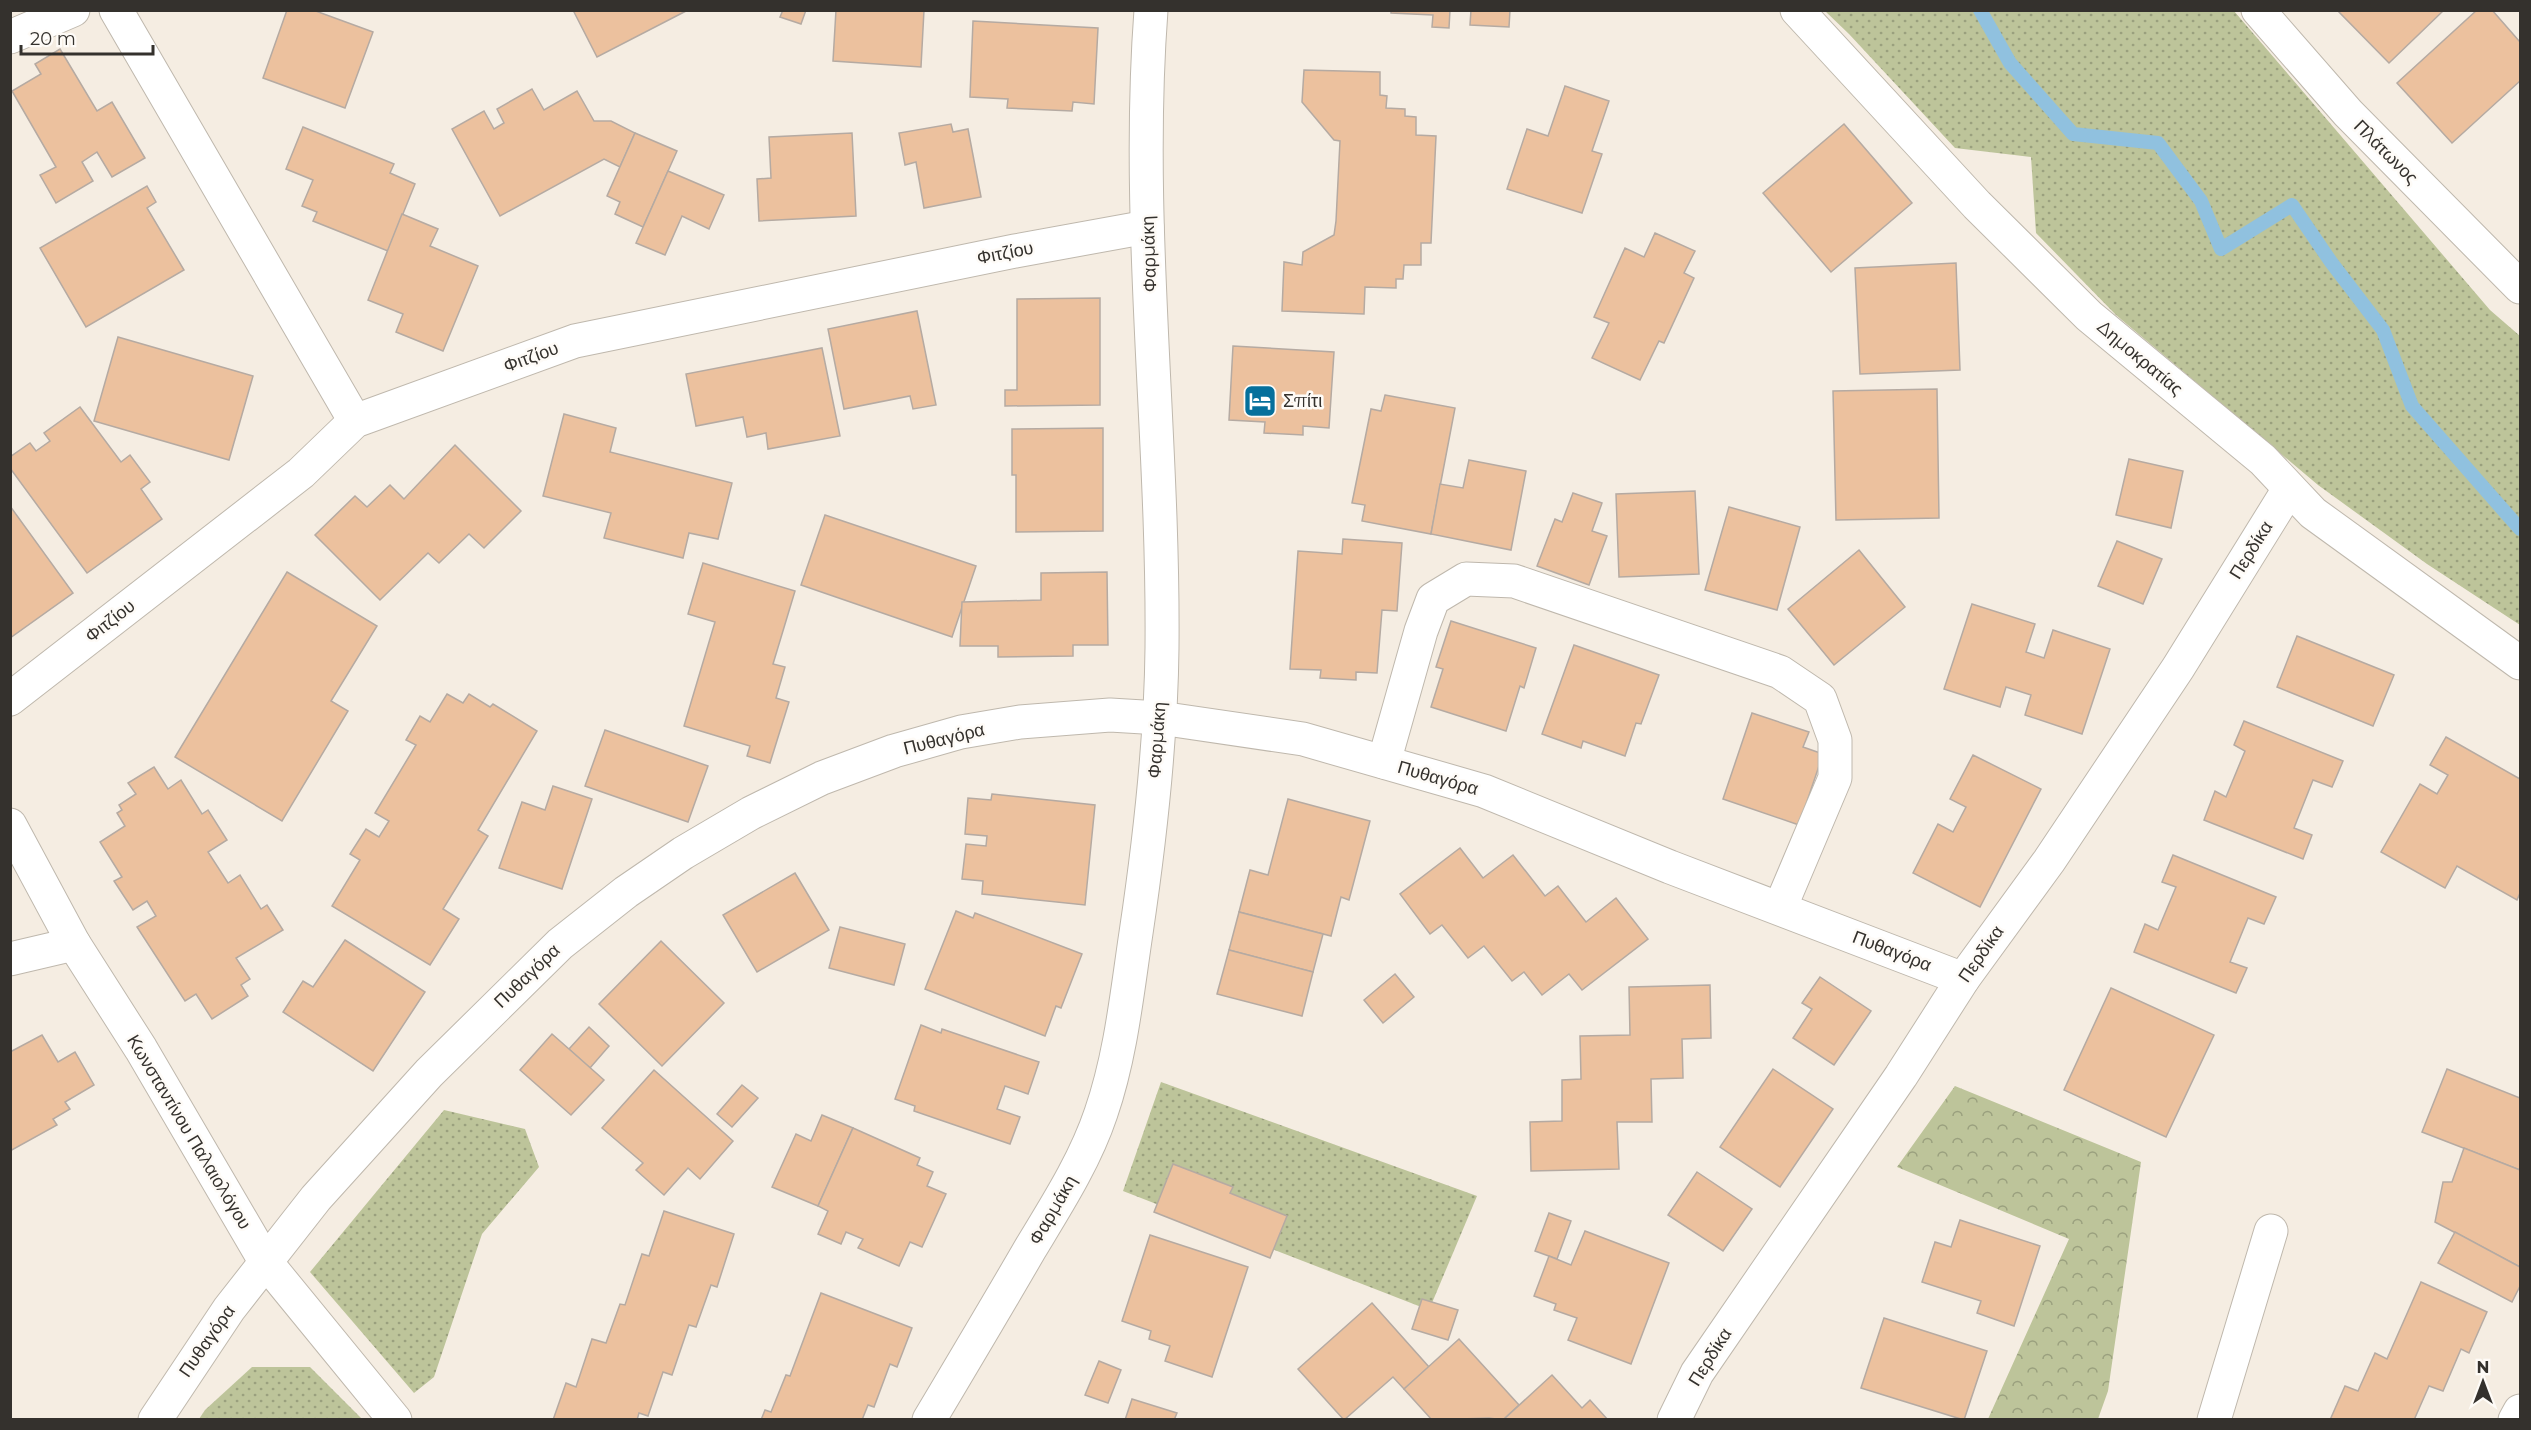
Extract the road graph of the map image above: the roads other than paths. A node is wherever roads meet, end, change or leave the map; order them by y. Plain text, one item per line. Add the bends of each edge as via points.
1 (73, 10) edge
2 (116, 10) edge
3 (1151, 10) edge
4 (1797, 10) edge
5 (2258, 10) edge
6 (10, 37) edge
7 (1147, 227) junction
8 (2520, 287) edge
9 (355, 421) junction
10 (2289, 489) junction
11 (2520, 663) edge
12 (10, 699) edge
13 (1160, 718) junction
14 (1384, 762) junction
15 (10, 825) edge
16 (1780, 908) junction
17 (74, 944) junction
18 (10, 959) edge
19 (1963, 978) junction
20 (2271, 1231) dead end
21 (265, 1261) junction
22 (2520, 1412) edge
23 (155, 1419) edge
24 (395, 1419) edge
25 (929, 1419) edge
26 (1674, 1419) edge
27 (2214, 1419) edge
28 (2515, 1419) edge

1 - 6 street
2 - 9 street
3 - 7 street, Φαρμάκη
4 - 10 street, Δημοκρατίας via 1977,206 2081,308 2263,460
5 - 8 street, Πλάτωνος via 2348,113
7 - 9 street, Φιτζίου via 575,341
7 - 13 street, Φαρμάκη via 1162,645
9 - 12 street, Φιτζίου via 301,473
10 - 11 street, Δημοκρατίας via 2313,513
10 - 19 street, Περδίκα via 2178,668 2049,861
13 - 14 street, Πυθαγόρα via 1303,739
13 - 21 street, Πυθαγόρα via 1070,717 961,732 894,751 822,778 693,847 626,892 560,944 489,1012 323,1190
13 - 25 street, Φαρμάκη via 1135,938 1114,1065 1101,1114 1061,1198
14 - 16 street, Πυθαγόρα via 1484,791
14 - 16 street via 1432,599 1467,579 1514,581 1780,672 1820,699 1835,740 1835,778
15 - 17 street, Κωνσταντίνου Παλαιολόγου
16 - 19 street, Πυθαγόρα
17 - 18 street
17 - 21 street, Κωνσταντίνου Παλαιολόγου via 141,1049
19 - 26 street, Περδίκα via 1901,1076 1697,1373
20 - 27 street
21 - 23 street, Πυθαγόρα
21 - 24 street, Κωνσταντίνου Παλαιολόγου
22 - 28 street

